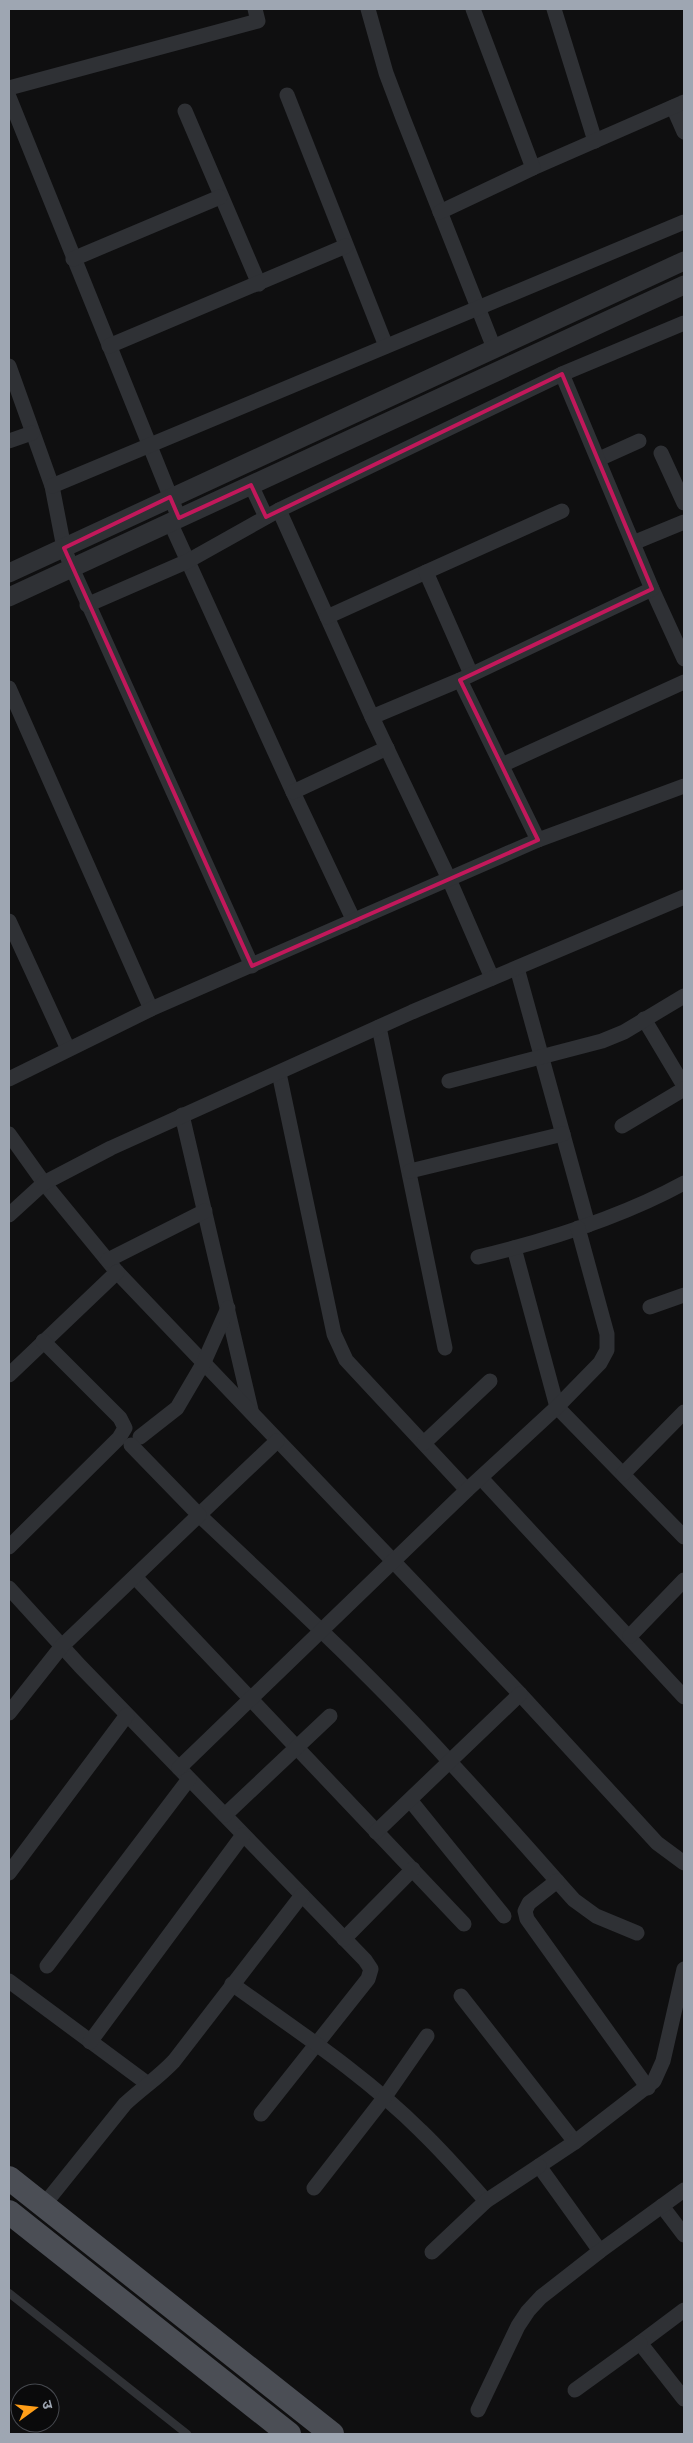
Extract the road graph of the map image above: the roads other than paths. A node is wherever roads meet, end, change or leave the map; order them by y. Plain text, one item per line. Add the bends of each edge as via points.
1 (255, 9) edge
2 (368, 9) edge
3 (473, 9) edge
4 (554, 9) edge
5 (9, 88) edge
6 (287, 94) dead end
7 (9, 97) edge
8 (679, 105) edge
9 (185, 112) dead end
10 (684, 132) edge
11 (595, 141) junction
12 (533, 168) junction
13 (220, 197) junction
14 (440, 212) junction
15 (684, 222) edge
16 (346, 246) junction
17 (74, 259) junction
18 (684, 262) edge
19 (259, 284) junction
20 (684, 285) edge
21 (478, 308) junction
22 (684, 323) edge
23 (109, 346) junction
24 (386, 346) junction
25 (494, 348) junction
26 (9, 366) edge
27 (562, 374) junction
28 (399, 392) junction
29 (408, 413) junction
30 (32, 433) junction
31 (9, 441) edge
32 (638, 441) dead end
33 (150, 446) junction
34 (661, 453) dead end
35 (599, 459) junction
36 (251, 485) junction
37 (52, 486) junction
38 (170, 497) junction
39 (684, 503) edge
40 (279, 510) junction
41 (562, 511) dead end
42 (266, 517) junction
43 (175, 520) junction
44 (684, 522) edge
45 (633, 543) junction
46 (64, 548) junction
47 (188, 560) junction
48 (72, 568) junction
49 (426, 572) junction
50 (9, 573) edge
51 (652, 589) junction
52 (9, 597) edge
53 (87, 605) junction
54 (327, 617) junction
55 (684, 659) edge
56 (466, 677) junction
57 (684, 682) edge
58 (9, 688) edge
59 (372, 716) junction
60 (386, 748) junction
61 (502, 765) junction
62 (684, 786) edge
63 (292, 792) junction
64 (538, 840) junction
65 (449, 879) junction
66 (684, 897) edge
67 (9, 921) edge
68 (354, 921) junction
69 (252, 966) junction
70 (517, 968) junction
71 (492, 978) junction
72 (684, 996) edge
73 (151, 1009) junction
74 (644, 1019) junction
75 (379, 1027) junction
76 (68, 1049) junction
77 (542, 1058) junction
78 (279, 1073) junction
79 (9, 1079) edge
80 (449, 1081) dead end
81 (684, 1088) edge
82 (182, 1115) junction
83 (622, 1126) dead end
84 (9, 1134) edge
85 (563, 1134) junction
86 (410, 1171) junction
87 (684, 1182) edge
88 (44, 1183) junction
89 (205, 1211) junction
90 (9, 1216) edge
91 (583, 1226) junction
92 (514, 1248) junction
93 (478, 1257) dead end
94 (113, 1266) junction
95 (684, 1295) edge
96 (650, 1307) dead end
97 (228, 1308) junction
98 (43, 1341) junction
99 (445, 1348) dead end
100 (204, 1362) junction
101 (9, 1375) edge
102 (490, 1381) dead end
103 (557, 1407) junction
104 (251, 1412) junction
105 (684, 1412) edge
106 (277, 1441) junction
107 (424, 1443) junction
108 (623, 1474) junction
109 (481, 1478) junction
110 (467, 1490) junction
111 (199, 1515) junction
112 (684, 1537) edge
113 (9, 1547) edge
114 (392, 1561) junction
115 (135, 1577) junction
116 (9, 1588) edge
117 (681, 1588) edge
118 (320, 1629) junction
119 (630, 1636) junction
120 (62, 1646) junction
121 (520, 1694) junction
122 (684, 1696) edge
123 (250, 1698) junction
124 (9, 1713) edge
125 (127, 1715) junction
126 (330, 1716) dead end
127 (296, 1747) junction
128 (450, 1761) junction
129 (184, 1773) junction
130 (410, 1800) junction
131 (225, 1815) junction
132 (376, 1832) junction
133 (243, 1834) junction
134 (684, 1863) edge
135 (413, 1869) junction
136 (9, 1873) edge
137 (557, 1881) junction
138 (302, 1895) junction
139 (504, 1916) dead end
140 (464, 1924) dead end
141 (637, 1933) dead end
142 (344, 1938) junction
143 (47, 1966) dead end
144 (684, 1969) edge
145 (9, 1981) edge
146 (232, 1984) junction
147 (461, 1996) dead end
148 (427, 2036) dead end
149 (90, 2042) junction
150 (315, 2044) junction
151 (148, 2084) junction
152 (648, 2088) junction
153 (384, 2098) junction
154 (261, 2114) dead end
155 (575, 2142) junction
156 (539, 2166) junction
157 (9, 2178) edge
158 (314, 2188) dead end
159 (684, 2190) edge
160 (486, 2201) junction
161 (43, 2206) junction
162 (662, 2206) junction
163 (9, 2212) edge
164 (684, 2235) edge
165 (600, 2251) junction
166 (432, 2252) dead end
167 (9, 2293) edge
168 (684, 2310) edge
169 (640, 2343) junction
170 (575, 2390) dead end
171 (684, 2399) edge
172 (478, 2410) dead end
173 (187, 2434) edge
174 (289, 2434) edge
175 (332, 2434) edge

1 - 5 street via 258,21
2 - 14 street via 386,72
3 - 12 street
4 - 11 street
6 - 16 street
7 - 17 street
8 - 10 street
8 - 11 street
9 - 13 street
11 - 12 street
12 - 14 street
13 - 17 street
13 - 19 street
14 - 21 street
15 - 21 street
16 - 19 street
16 - 24 street
17 - 23 street
18 - 25 street
19 - 23 street
20 - 29 street
21 - 24 street
21 - 25 street
22 - 27 street
23 - 33 street
24 - 33 street
25 - 28 street
26 - 30 street
27 - 35 street
27 - 40 street
28 - 29 street
28 - 38 street
29 - 36 street
30 - 31 street
30 - 37 street
32 - 35 street
33 - 37 street
33 - 38 street
34 - 39 street
35 - 45 street
36 - 42 street
36 - 43 street
37 - 46 street
38 - 43 street
38 - 46 street
40 - 42 street
40 - 54 street
41 - 49 street
42 - 47 street
43 - 47 street
43 - 48 street
44 - 45 street
45 - 51 street
46 - 48 street
46 - 50 street
47 - 53 street
47 - 63 street
48 - 52 street
48 - 53 street
49 - 54 street
49 - 56 street
51 - 55 street
51 - 56 street
53 - 69 street
54 - 59 street
56 - 59 street
56 - 61 street
57 - 61 street
58 - 73 street
59 - 60 street
60 - 63 street
60 - 65 street
61 - 64 street
62 - 64 street
63 - 68 street
64 - 65 street
65 - 68 street
65 - 71 street
66 - 70 street
67 - 76 street
68 - 69 street
69 - 73 street
70 - 71 street
70 - 77 street
71 - 75 street
72 - 74 street
73 - 76 street
74 - 77 street via 602,1041
74 - 81 street
75 - 78 street
75 - 86 street
76 - 79 street
77 - 80 street
77 - 85 street
78 - 82 street
78 - 107 street via 334,1334 346,1360
81 - 83 street
82 - 88 street
82 - 89 street
84 - 88 street
85 - 86 street
85 - 91 street
86 - 99 street
87 - 91 street via 620,1215
88 - 90 street
88 - 94 street
89 - 94 street
89 - 97 street
91 - 92 street
91 - 103 street via 607,1334 607,1350 600,1363
92 - 93 street
92 - 103 street
94 - 98 street
94 - 100 street
95 - 96 street
97 - 100 street
97 - 104 street
98 - 101 street
98 - 113 street via 120,1418 124,1428 119,1438
100 - 104 street
100 - 111 street via 177,1408 135,1441
102 - 107 street
103 - 108 street
103 - 109 street
104 - 106 street
105 - 108 street
106 - 111 street
106 - 114 street
107 - 110 street
108 - 112 street
109 - 110 street
109 - 119 street
110 - 114 street
111 - 115 street
111 - 118 street
114 - 118 street
114 - 121 street
115 - 120 street
115 - 123 street
116 - 120 street
117 - 119 street
118 - 123 street
118 - 128 street
119 - 122 street
120 - 124 street
120 - 125 street
121 - 128 street
121 - 134 street via 657,1843
123 - 127 street
123 - 129 street
125 - 129 street
125 - 136 street
126 - 127 street
127 - 131 street
127 - 132 street
128 - 130 street
128 - 137 street
129 - 131 street
129 - 143 street
130 - 132 street
130 - 139 street
131 - 133 street
132 - 135 street
133 - 138 street
133 - 149 street
135 - 140 street
135 - 142 street
137 - 141 street via 585,1910
137 - 152 street via 529,1904 525,1911 527,1920
138 - 142 street
138 - 146 street
142 - 150 street via 371,1969 368,1979
144 - 152 street via 663,2061
145 - 149 street
146 - 150 street
146 - 151 street via 174,2061
147 - 155 street
148 - 153 street
149 - 151 street
150 - 153 street
150 - 154 street
151 - 161 street via 125,2104
152 - 155 street
153 - 158 street
153 - 160 street via 421,2130
155 - 156 street
156 - 160 street
156 - 165 street
157 - 161 main road
159 - 162 street
160 - 166 street
161 - 175 main road
162 - 164 street
162 - 165 street
163 - 174 main road
165 - 172 street via 528,2311
167 - 173 lane
168 - 169 street
169 - 170 street
169 - 171 street

